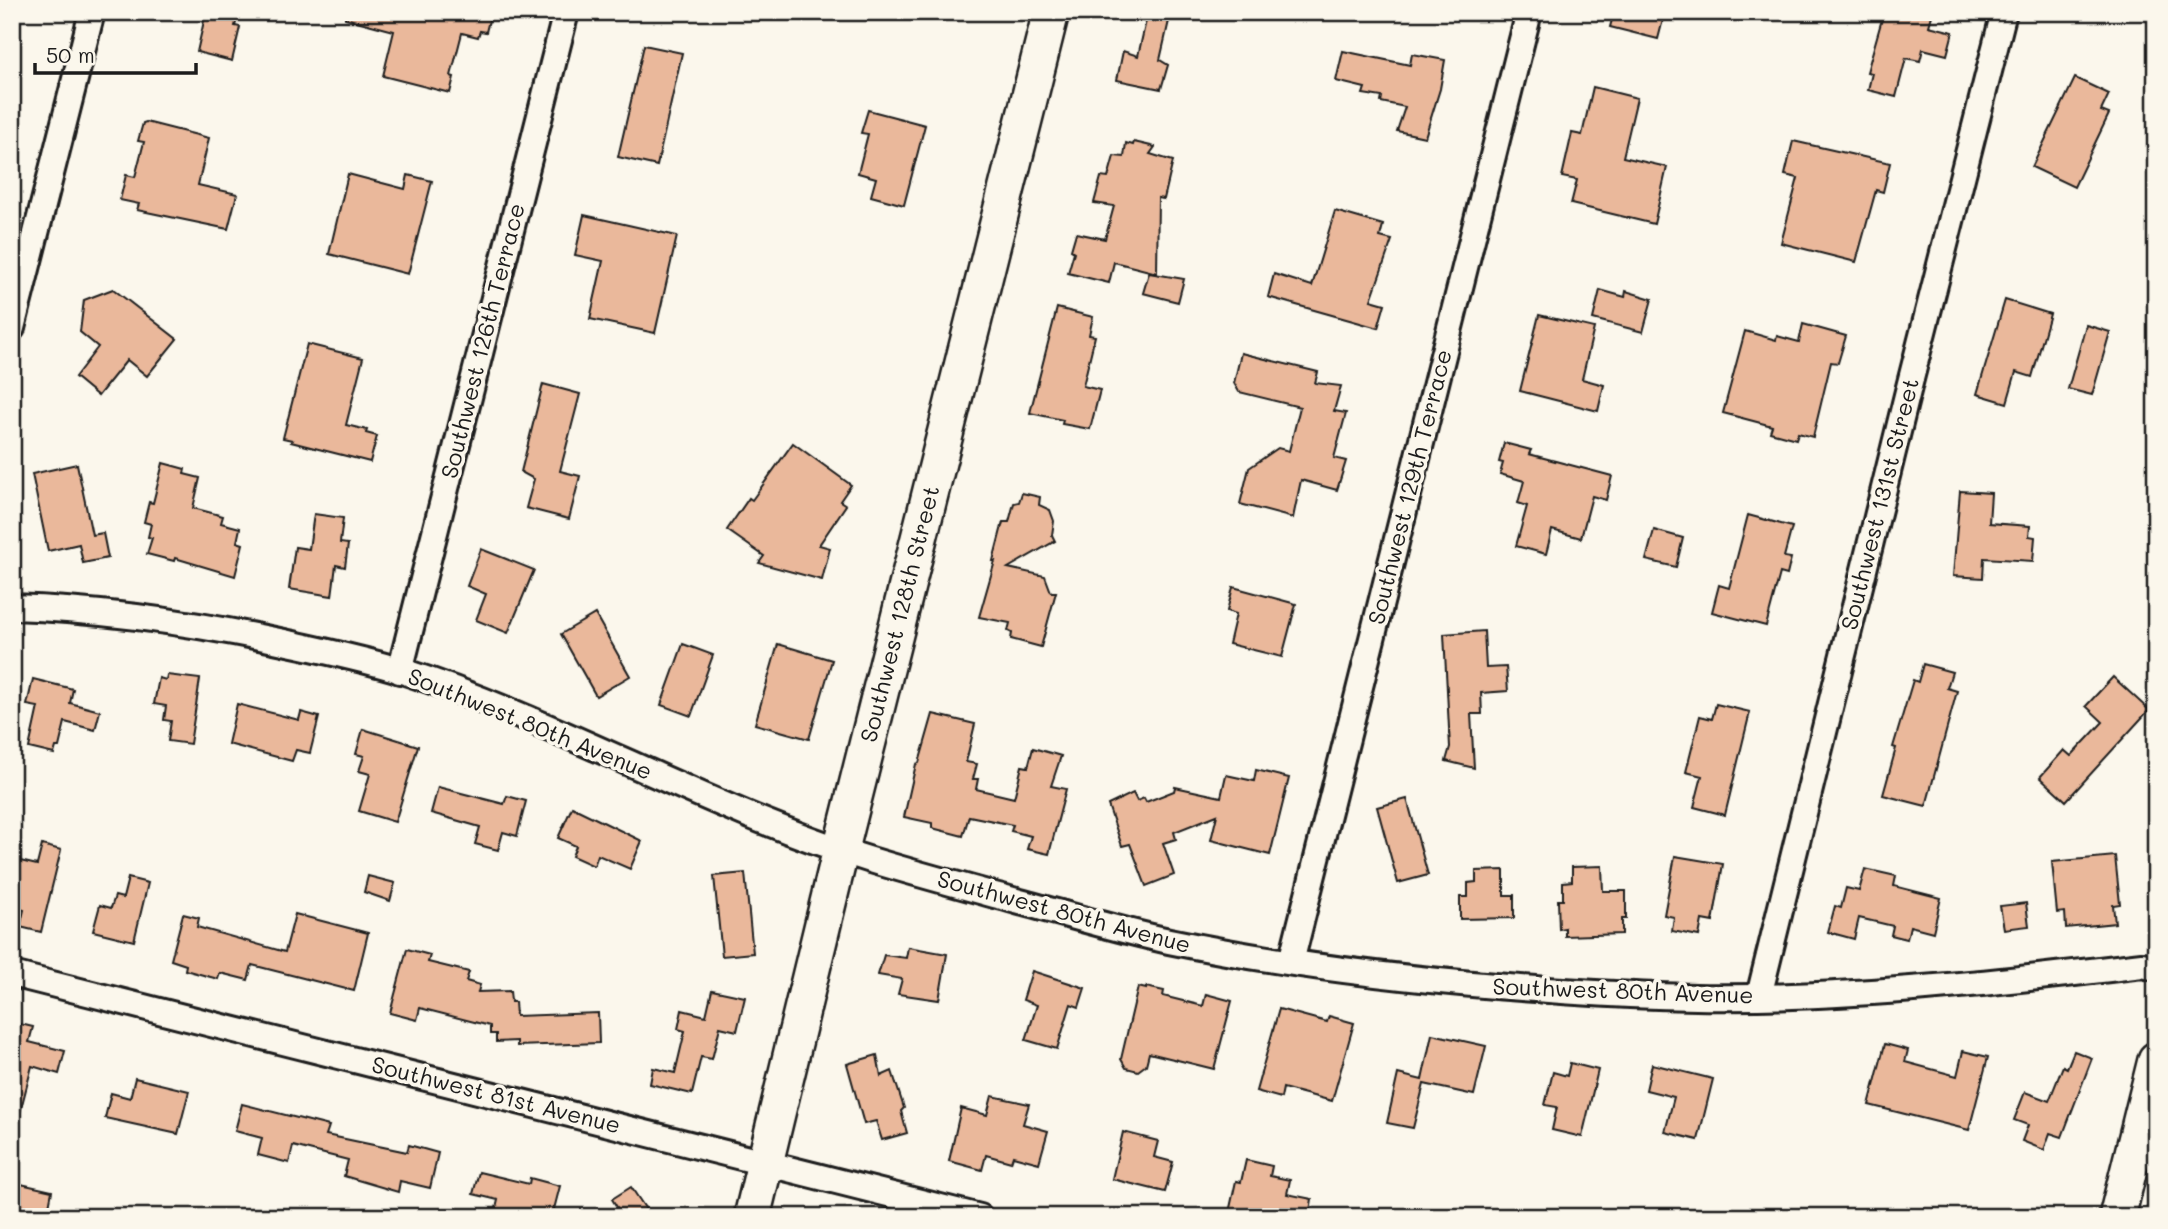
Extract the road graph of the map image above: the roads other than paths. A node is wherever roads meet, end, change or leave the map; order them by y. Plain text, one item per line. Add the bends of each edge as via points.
1 (92, 12) edge
2 (566, 12) edge
3 (1051, 12) edge
4 (1529, 12) edge
5 (2004, 12) edge
6 (12, 328) edge
7 (12, 607) edge
8 (400, 671) junction
9 (841, 849) junction
10 (1291, 961) junction
11 (2156, 968) edge
12 (12, 974) edge
13 (1759, 996) junction
14 (2156, 1060) edge
15 (766, 1163) junction
16 (752, 1217) edge
17 (980, 1217) edge
18 (2117, 1217) edge

1 - 6 street
2 - 8 street, Southwest 126th Terrace
3 - 9 street, Southwest 128th Street
4 - 10 street, Southwest 129th Terrace
5 - 13 street, Southwest 131st Street
7 - 8 street, Southwest 80th Avenue via 181,622
8 - 9 street, Southwest 80th Avenue
9 - 10 street, Southwest 80th Avenue via 1121,929 1203,948
9 - 15 street, Southwest 128th Street
10 - 13 street, Southwest 80th Avenue via 1436,981 1594,994
11 - 13 street, Southwest 80th Avenue via 2143,965 2006,981
12 - 15 street, Southwest 81st Avenue
14 - 18 street
15 - 16 street, Southwest 128th Street
15 - 17 street, Southwest 81st Avenue

